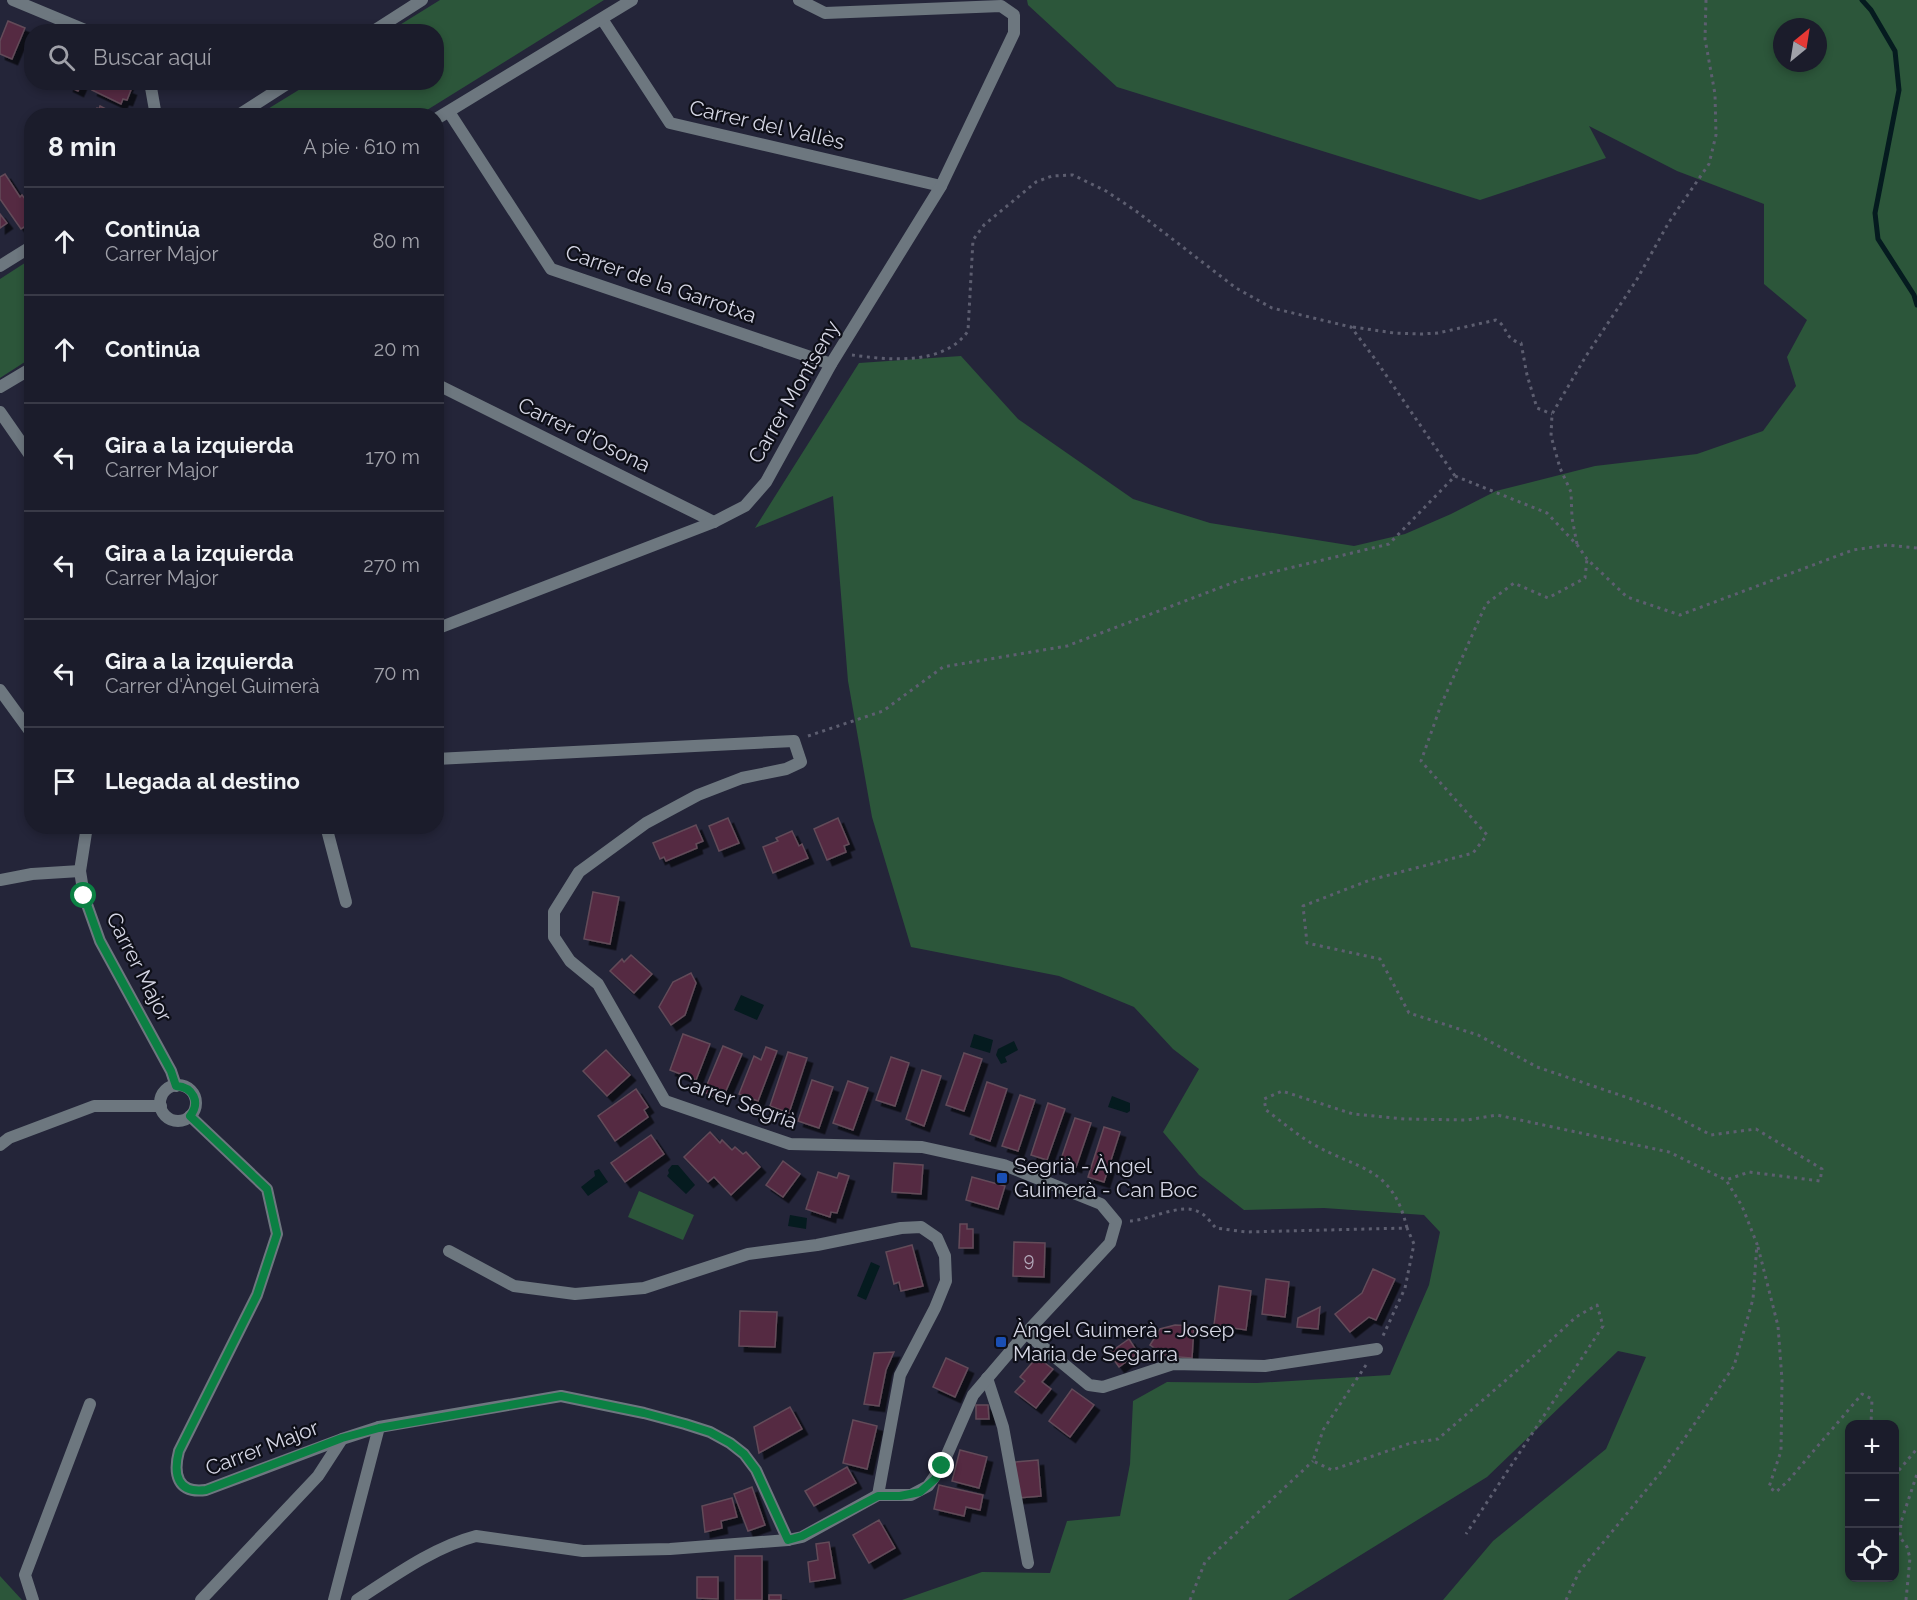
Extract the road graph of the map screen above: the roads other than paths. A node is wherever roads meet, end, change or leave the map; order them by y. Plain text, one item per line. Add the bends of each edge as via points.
1 (13, 0) edge
2 (422, 0) edge
3 (632, 0) edge
4 (799, 0) edge
5 (403, 5) edge
6 (602, 19) junction
7 (71, 24) edge
8 (381, 24) edge
9 (151, 90) edge
10 (278, 90) edge
11 (155, 108) edge
12 (249, 108) edge
13 (449, 112) junction
14 (444, 115) edge
15 (941, 186) junction
16 (24, 251) edge
17 (0, 266) edge
18 (831, 364) junction
19 (24, 373) edge
20 (0, 387) edge
21 (444, 388) edge
22 (0, 412) edge
23 (24, 447) edge
24 (714, 522) junction
25 (444, 626) edge
26 (0, 690) edge
27 (24, 723) edge
28 (444, 759) edge
29 (86, 834) edge
30 (328, 834) edge
31 (80, 872) junction
32 (0, 880) edge
33 (346, 902) dead end
34 (176, 1086) junction
35 (160, 1106) junction
36 (190, 1116) junction
37 (0, 1145) edge
38 (449, 1251) dead end
39 (1026, 1333) junction
40 (1377, 1349) road end
41 (987, 1378) junction
42 (90, 1404) dead end
43 (379, 1428) junction
44 (342, 1438) junction
45 (878, 1496) junction
46 (788, 1540) junction
47 (1028, 1563) dead end
48 (33, 1600) edge
49 (201, 1600) edge
50 (334, 1600) edge
51 (357, 1600) edge

1 - 7 street
2 - 5 street
3 - 6 street
4 - 15 street, Carrer Montseny via 825,13 1001,6 1014,15 1014,33
5 - 8 street
6 - 13 street
6 - 15 street, Carrer del Vallès via 670,123
9 - 11 street
10 - 12 street
13 - 14 street
13 - 18 street, Carrer de la Garrotxa via 551,268
15 - 18 street, Carrer Montseny
16 - 17 street
18 - 24 street, Carrer Montseny via 766,482 745,506
19 - 20 street
21 - 24 street, Carrer d'Osona
22 - 23 street
24 - 25 street, Carrer Montseny
26 - 27 street
28 - 39 street, Carrer Segrià via 794,741 801,762 786,770 742,778 698,795 646,823 579,873 554,912 554,937 570,961 598,984 665,1101 790,1144 922,1147 1004,1165 1101,1204 1116,1222 1110,1243
29 - 31 street, Carrer Major
30 - 33 street
31 - 32 street via 48,872
31 - 34 street, Carrer Major via 100,941
34 - 35 street via 164,1093
34 - 36 street via 188,1088 194,1096
35 - 36 street via 171,1120
35 - 37 street via 94,1106 9,1138
36 - 44 street, Carrer Major via 267,1189 277,1234 257,1295 179,1451 176,1473 180,1483 196,1492 206,1490
38 - 45 street via 514,1286 575,1294 644,1288 748,1254 921,1227 937,1238 945,1256 946,1281 900,1375
39 - 40 street via 1089,1385 1103,1387 1173,1364 1265,1366
39 - 41 street
41 - 45 street via 973,1395 942,1466 928,1486 911,1494
41 - 47 street via 1003,1427
42 - 48 street via 25,1575
43 - 44 street, Carrer Major
43 - 46 street, Carrer Major via 561,1396 685,1424 710,1432 744,1454 756,1470
43 - 50 street
44 - 49 street via 318,1476
45 - 46 street
46 - 51 street via 583,1551 476,1536 459,1540

